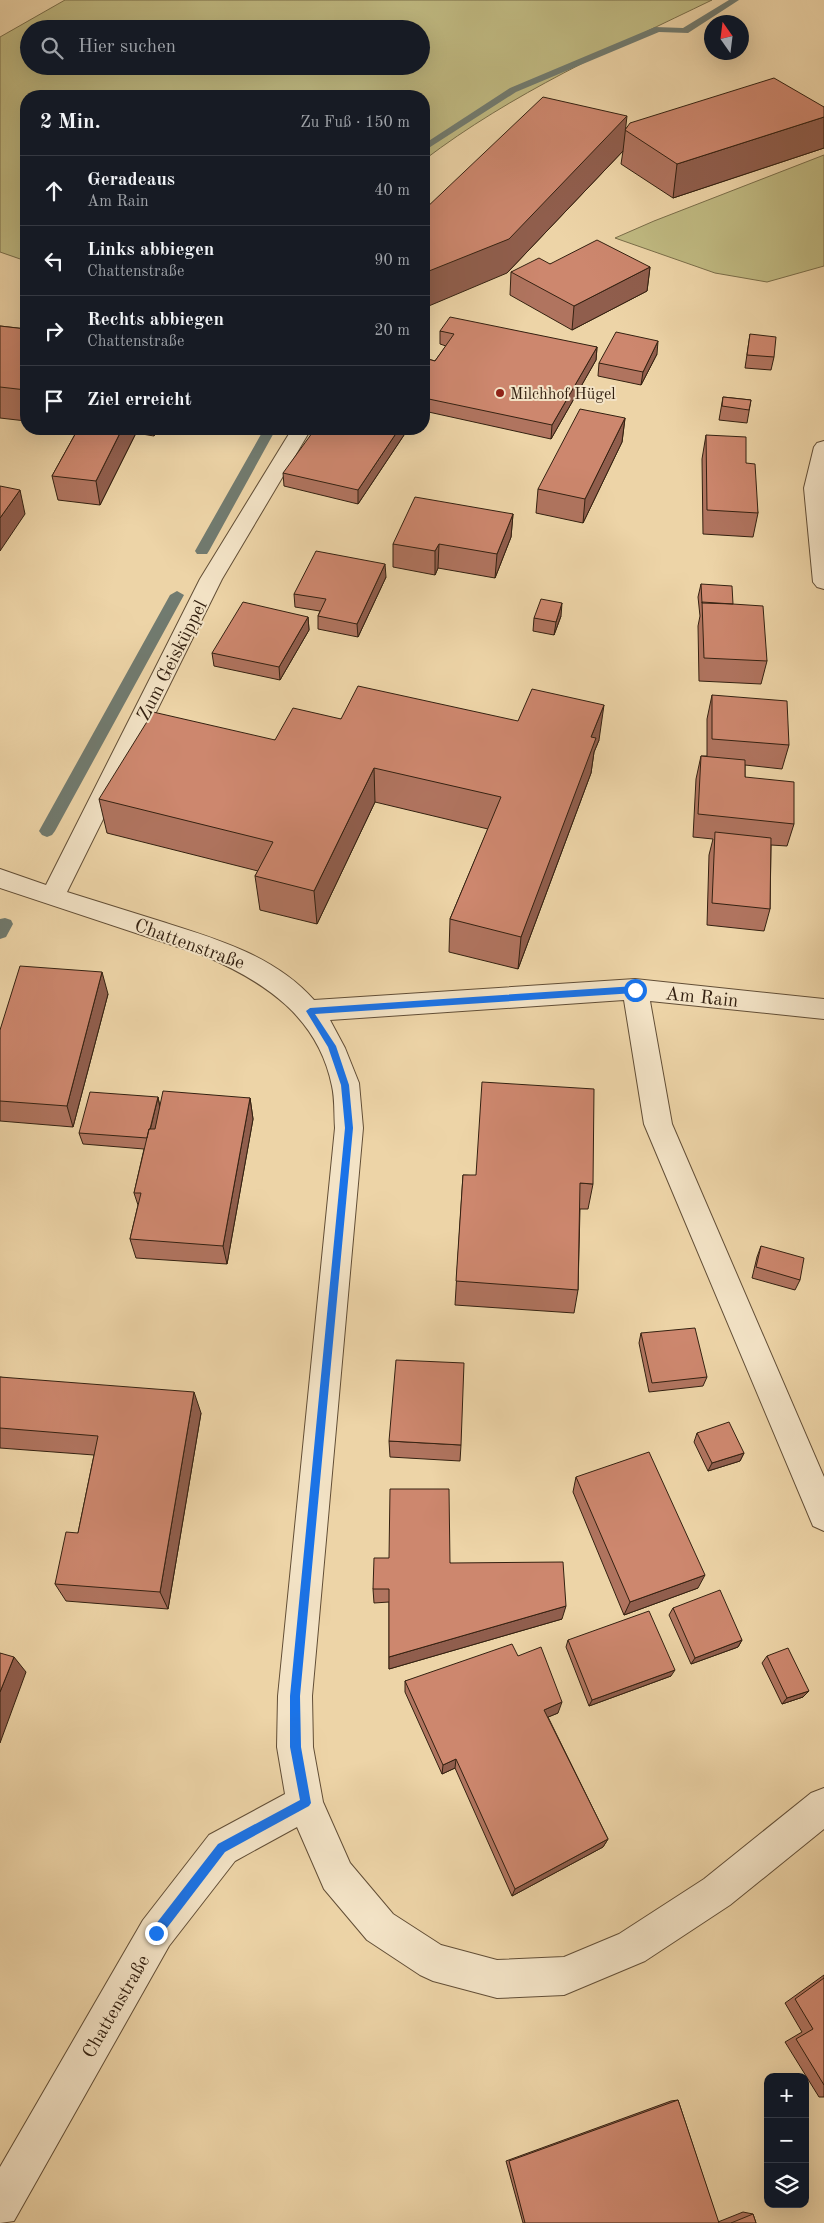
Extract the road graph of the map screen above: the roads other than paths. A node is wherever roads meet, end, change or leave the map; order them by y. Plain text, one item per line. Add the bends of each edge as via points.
1 (297, 435) edge
2 (824, 447) edge
3 (824, 582) edge
4 (0, 878) edge
5 (52, 897) junction
6 (635, 990) junction
7 (824, 1009) edge
8 (310, 1011) junction
9 (824, 1515) edge
10 (306, 1803) junction
11 (824, 1806) edge
12 (0, 2207) edge

1 - 5 street, Zum Geisküppel via 211,579
2 - 3 street via 814,488
4 - 5 street, Chattenstraße
5 - 8 street, Chattenstraße via 205,944 242,959 278,980
6 - 7 street, Am Rain
6 - 8 street, Am Rain
6 - 9 street via 658,1124
8 - 10 street, Chattenstraße via 332,1046 345,1085 349,1128 295,1696 296,1747
10 - 11 street via 337,1876 380,1926 433,1962 496,1979 564,1976 632,1948 716,1892
10 - 12 street, Chattenstraße via 222,1848 156,1933

